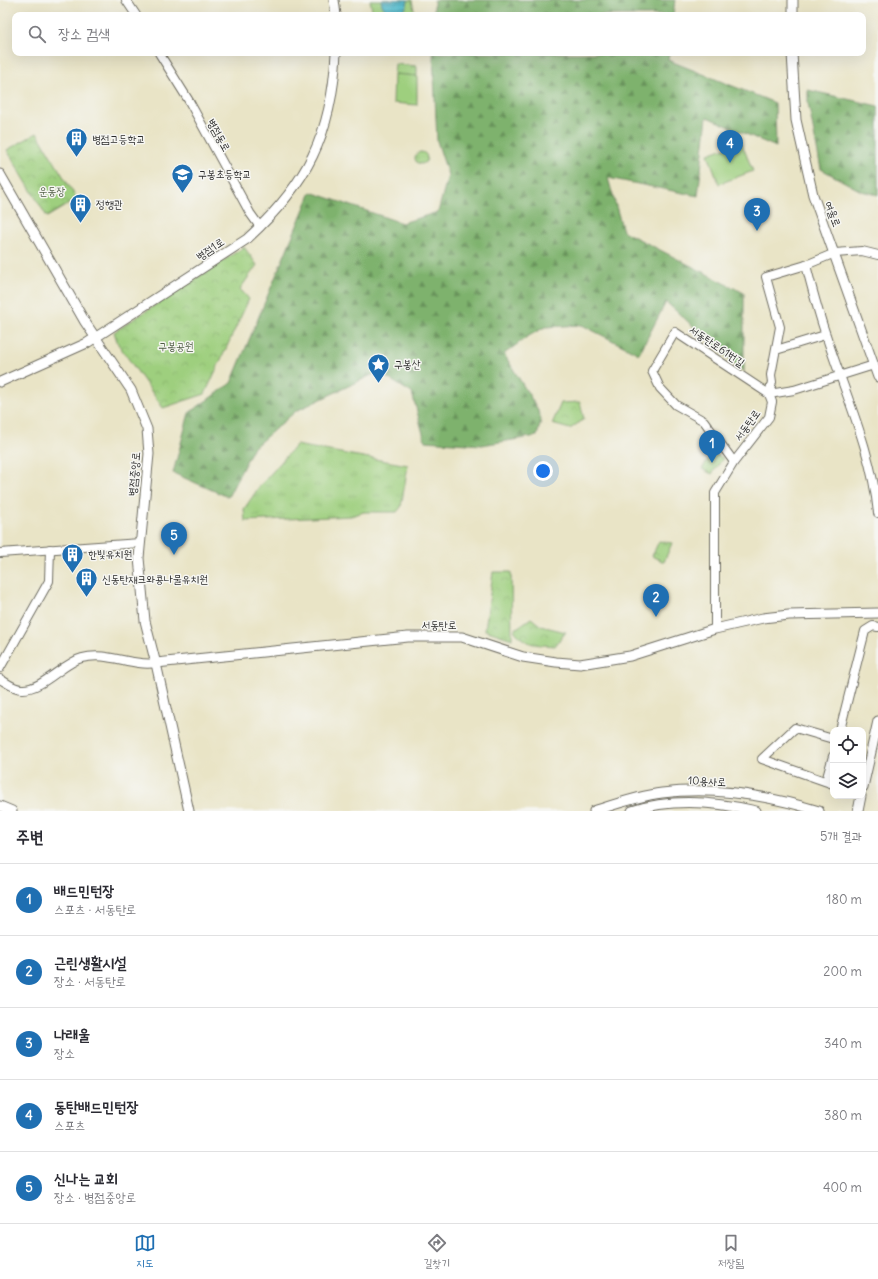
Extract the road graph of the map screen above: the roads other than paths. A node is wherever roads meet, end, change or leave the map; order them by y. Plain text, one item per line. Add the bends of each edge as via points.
1 (126, 0) edge
2 (334, 0) edge
3 (793, 0) edge
4 (134, 12) edge
5 (336, 12) edge
6 (793, 12) edge
7 (161, 56) edge
8 (336, 56) edge
9 (792, 56) edge
10 (0, 174) edge
11 (260, 227) junction
12 (835, 253) junction
13 (878, 255) edge
14 (806, 265) junction
15 (825, 335) junction
16 (96, 338) junction
17 (776, 350) junction
18 (874, 365) junction
19 (840, 376) junction
20 (878, 377) edge
21 (0, 382) edge
22 (769, 394) junction
23 (734, 462) junction
24 (878, 513) edge
25 (140, 543) junction
26 (50, 549) junction
27 (0, 553) edge
28 (878, 613) edge
29 (878, 627) edge
30 (715, 630) junction
31 (156, 663) junction
32 (0, 668) edge
33 (0, 679) edge
34 (878, 721) edge
35 (841, 727) edge
36 (830, 738) edge
37 (866, 774) edge
38 (830, 782) edge
39 (860, 799) edge
40 (0, 806) edge
41 (12, 811) edge
42 (189, 811) edge
43 (594, 811) edge
44 (632, 811) edge
45 (756, 811) edge
46 (819, 811) edge
47 (858, 811) edge

1 - 4 street
2 - 5 street
3 - 6 street
7 - 11 street, 병점동로
8 - 11 street, 병점1로 via 332,91 317,147 296,186
9 - 12 street, 여울로 via 796,120 813,195
10 - 16 street, 병점중앙로
11 - 16 street, 병점1로 via 247,239
12 - 13 street via 862,251
12 - 14 street
12 - 18 street, 여울로
14 - 15 street
14 - 17 street, 서동탄로 via 766,277 780,327
15 - 17 street
15 - 19 street
16 - 21 street, 병점1로
16 - 25 street, 병점중앙로 via 131,390 147,429 149,454
17 - 22 street, 서동탄로
18 - 19 street
18 - 20 street, 여울로
19 - 22 street via 794,390
19 - 24 street via 873,478
22 - 23 street, 서동탄로 via 772,402 769,417
22 - 23 street, 서동탄로61번길 via 675,332 652,371 660,388 676,405 704,421
23 - 30 street, 서동탄로 via 715,493
25 - 26 street
25 - 31 street, 병점중앙로 via 145,621
26 - 27 street
26 - 32 street via 49,581
28 - 30 street, 서동탄로 via 790,615
29 - 35 street via 873,626 865,631
30 - 31 street, 서동탄로 via 630,656 580,664 523,657 475,640 449,636 408,637
31 - 33 street via 141,664 119,658 93,656 81,658 67,665 30,688 14,687
31 - 42 street, 병점중앙로
34 - 37 street
36 - 38 street via 795,728 762,759
39 - 47 street
40 - 41 street
43 - 46 street, 10용사로 via 641,797 685,791 774,800
44 - 45 street, 10용사로 via 674,804 708,802

